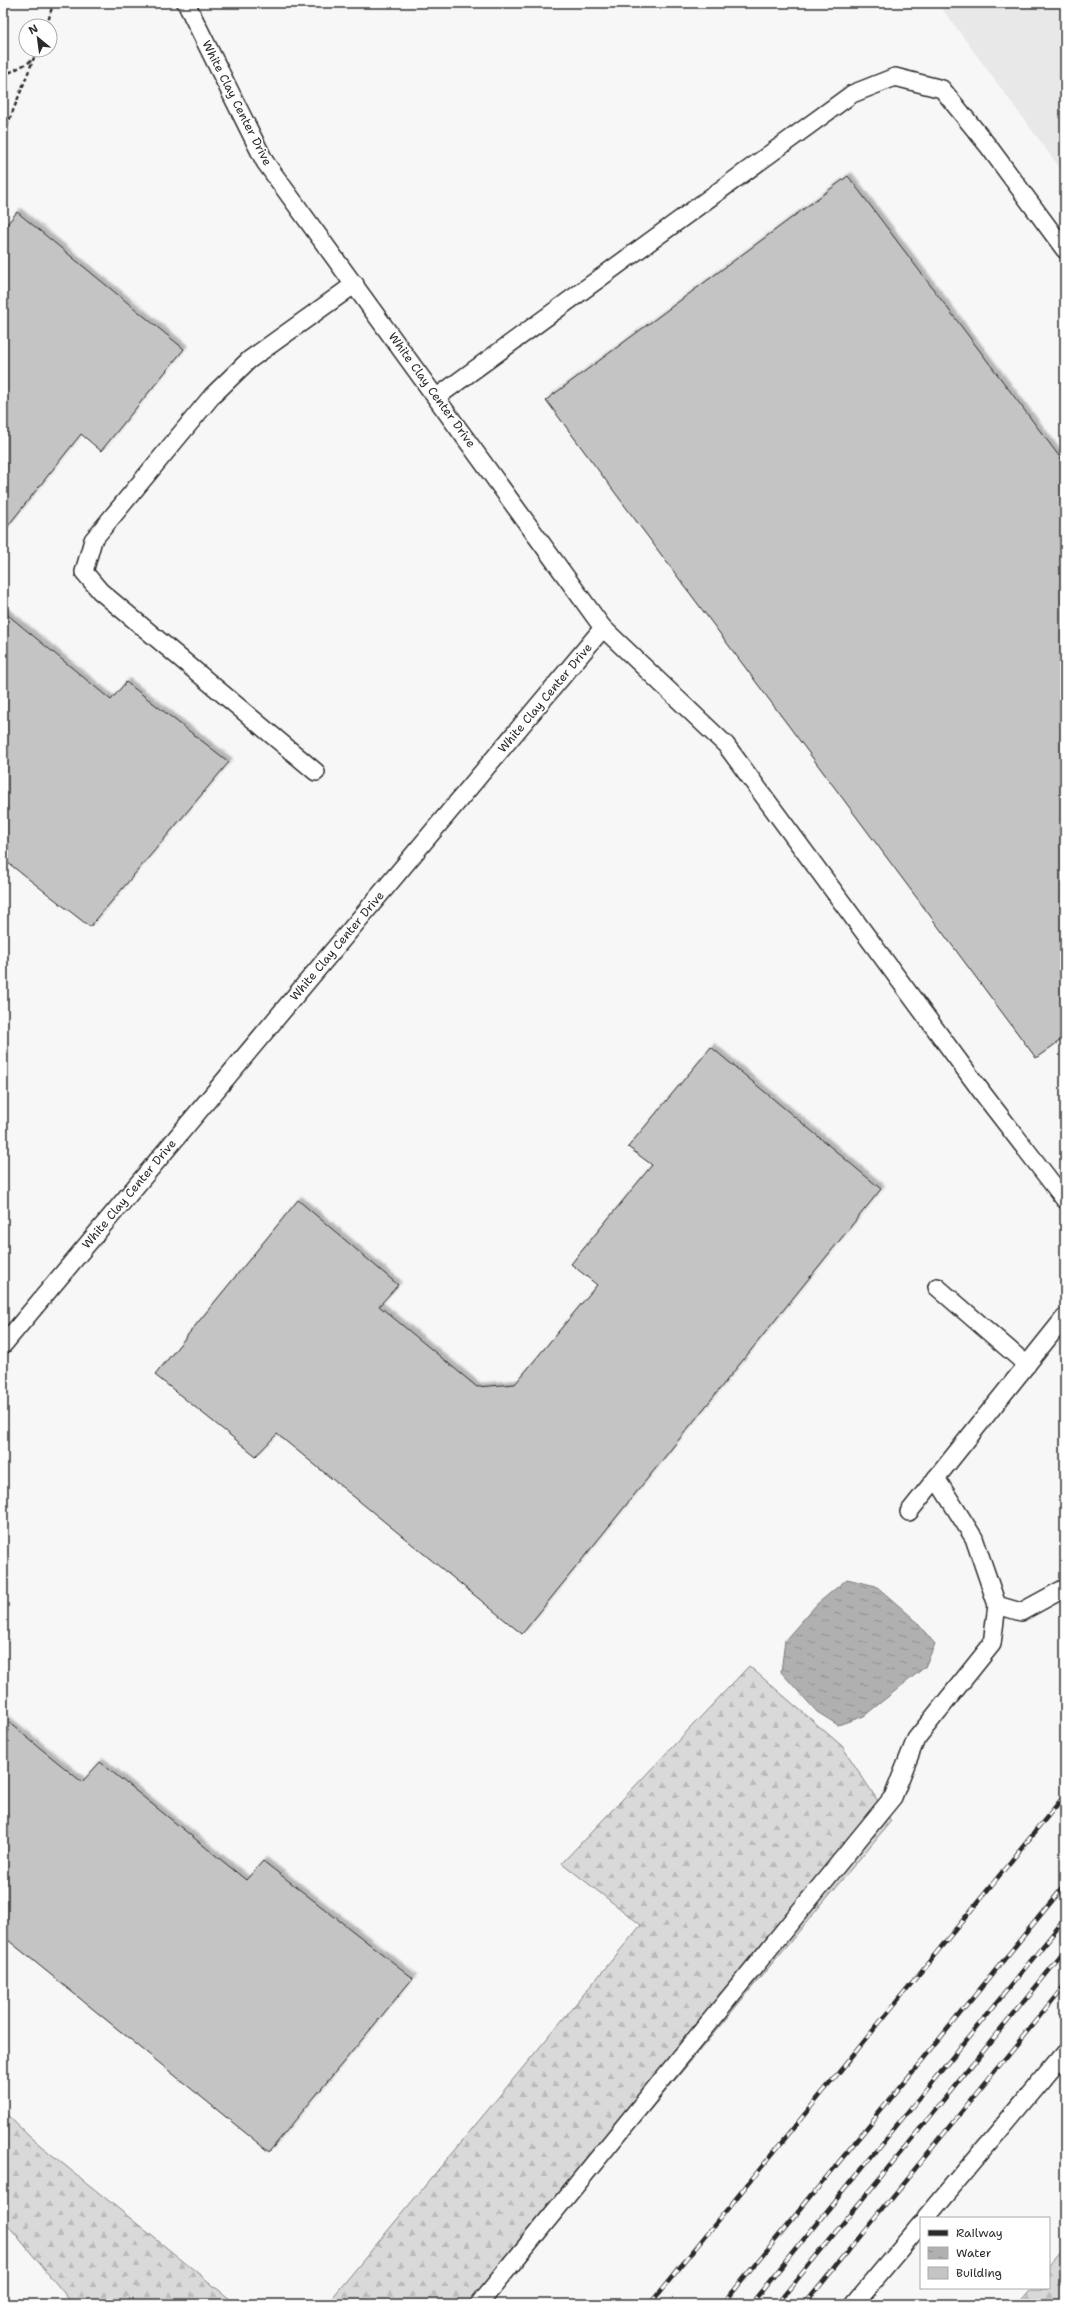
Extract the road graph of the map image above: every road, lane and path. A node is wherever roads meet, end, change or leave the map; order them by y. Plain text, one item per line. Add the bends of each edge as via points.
1 (53, 3) edge
2 (186, 3) edge
3 (49, 18) edge
4 (34, 60) joint
5 (3, 76) edge
6 (8, 126) dead end
7 (1065, 250) edge
8 (355, 284) junction
9 (437, 397) junction
10 (603, 628) junction
11 (316, 772) dead end
12 (1065, 1200) edge
13 (937, 1287) dead end
14 (1064, 1321) edge
15 (3, 1345) edge
16 (1027, 1365) junction
17 (936, 1478) junction
18 (909, 1512) dead end
19 (1065, 1588) edge
20 (997, 1605) junction
21 (1065, 2052) edge
22 (927, 2217) edge
23 (920, 2225) edge
24 (479, 2304) edge
25 (854, 2304) edge

1 - 3 path
2 - 8 lane, White Clay Center Drive via 265,162
4 - 5 path
4 - 6 path
7 - 9 lane via 942,89 895,77 852,94
8 - 9 lane, White Clay Center Drive
8 - 11 lane via 250,360 212,396 93,540 84,572 100,591
9 - 10 lane, White Clay Center Drive
10 - 12 lane via 726,745 984,1095
10 - 15 lane, White Clay Center Drive
13 - 16 lane
14 - 16 lane
16 - 17 lane
17 - 18 lane
17 - 20 lane via 974,1538
19 - 20 lane via 1021,1612
20 - 24 lane via 992,1644 916,1739 893,1797
21 - 22 lane
23 - 25 lane

